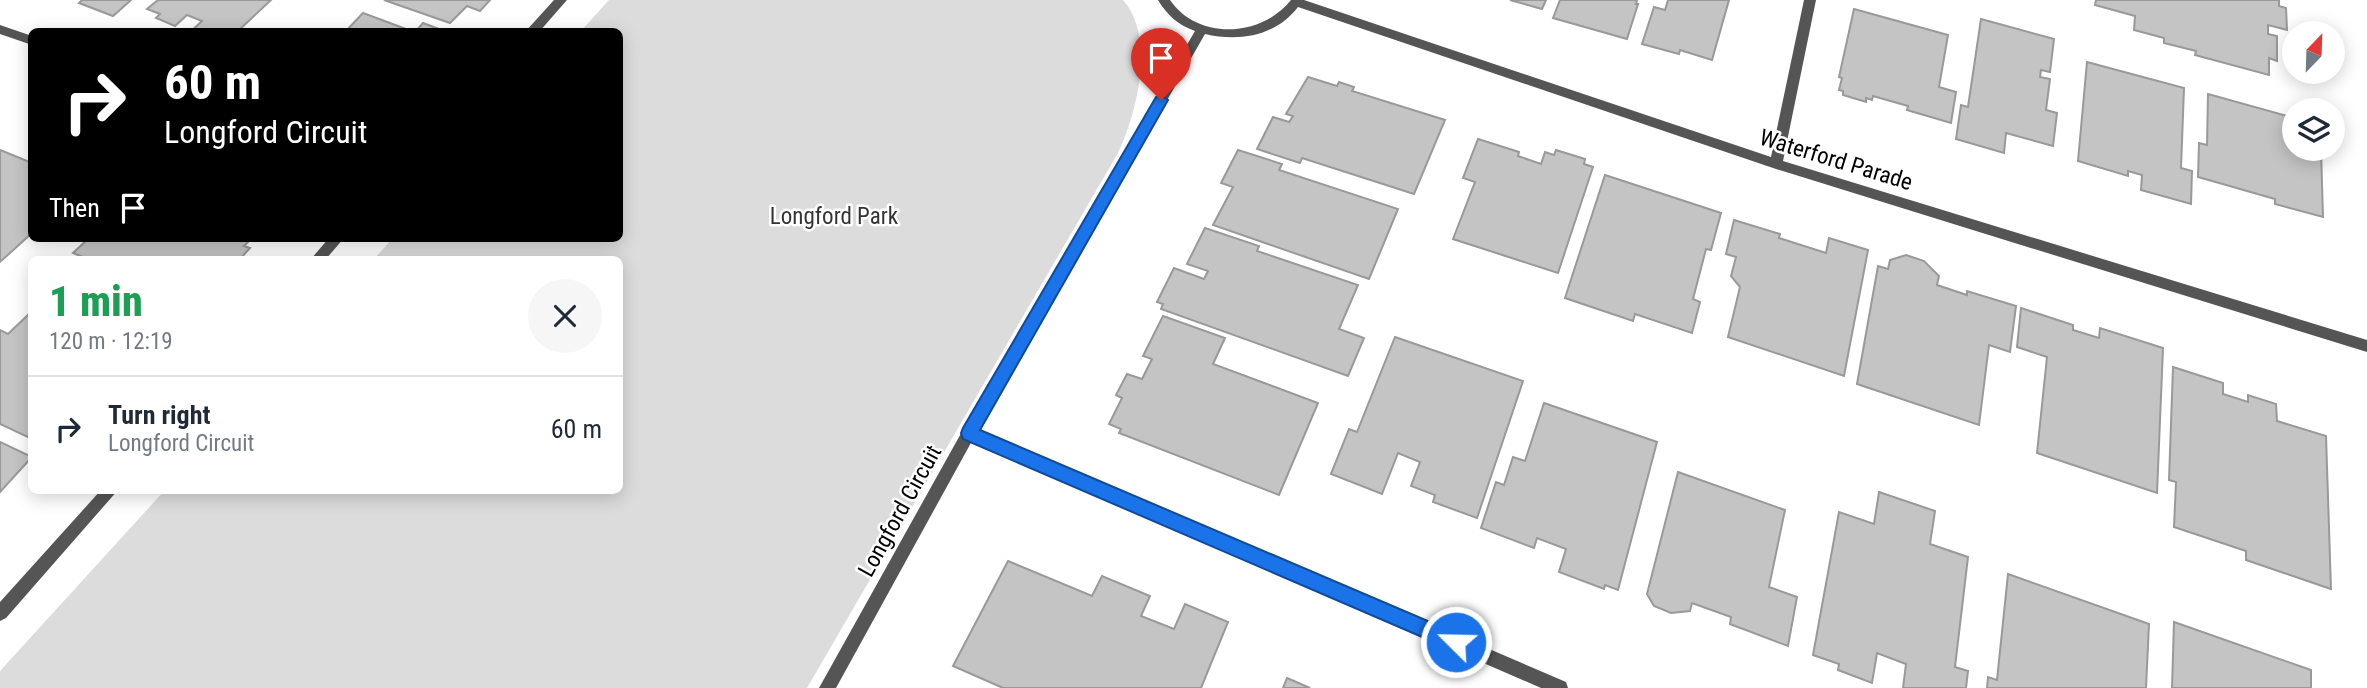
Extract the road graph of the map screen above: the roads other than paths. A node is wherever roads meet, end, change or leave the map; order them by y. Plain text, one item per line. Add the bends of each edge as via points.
1 (561, 0) edge
2 (1164, 0) edge
3 (1810, 0) edge
4 (1297, 1) edge
5 (535, 28) edge
6 (0, 29) edge
7 (1202, 29) junction
8 (28, 40) edge
9 (1776, 164) junction
10 (333, 242) edge
11 (321, 256) edge
12 (2367, 346) edge
13 (969, 433) junction
14 (107, 494) edge
15 (0, 613) edge
16 (827, 688) edge
17 (1560, 688) edge

1 - 5 street
2 - 7 street via 1181,19
3 - 9 street
4 - 7 street via 1284,17 1265,28 1240,33
4 - 9 street, Waterford Parade
6 - 8 street
7 - 13 street, Longford Circuit
9 - 12 street, Waterford Parade
10 - 11 street
13 - 16 street, Longford Circuit
13 - 17 street
14 - 15 street

